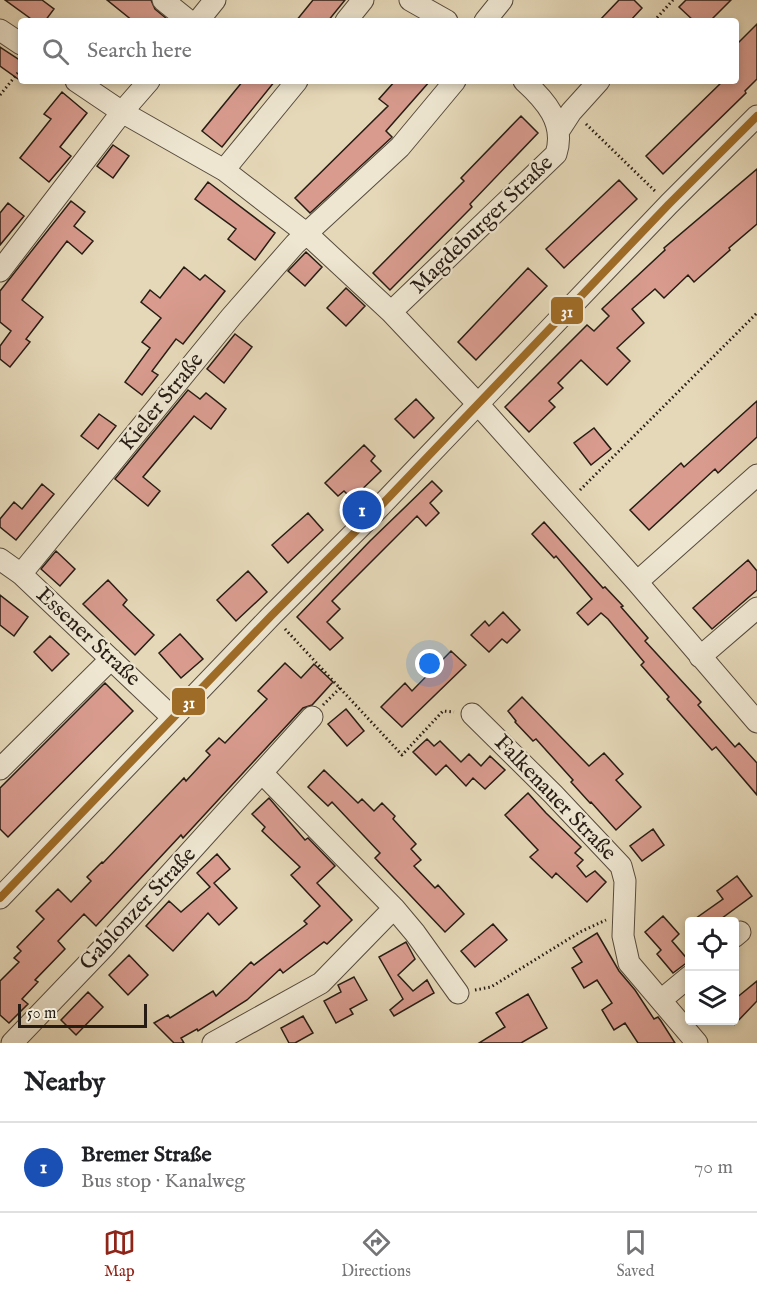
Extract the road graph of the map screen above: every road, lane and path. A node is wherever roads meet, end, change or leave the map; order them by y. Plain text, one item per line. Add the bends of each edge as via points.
1 (163, 0) edge
2 (215, 0) edge
3 (363, 0) edge
4 (410, 0) edge
5 (502, 0) edge
6 (673, 0) edge
7 (185, 18) edge
8 (200, 18) edge
9 (348, 18) edge
10 (442, 18) edge
11 (487, 18) edge
12 (657, 18) edge
13 (0, 30) edge
14 (18, 42) edge
15 (18, 73) edge
16 (80, 84) edge
17 (146, 84) edge
18 (295, 84) edge
19 (452, 84) edge
20 (527, 84) edge
21 (596, 84) edge
22 (0, 95) edge
23 (122, 112) junction
24 (571, 112) junction
25 (757, 116) edge
26 (558, 132) junction
27 (224, 170) junction
28 (669, 204) junction
29 (307, 234) junction
30 (0, 271) edge
31 (392, 312) junction
32 (757, 313) edge
33 (477, 403) junction
34 (757, 475) edge
35 (567, 504) junction
36 (0, 559) edge
37 (21, 574) junction
38 (637, 582) junction
39 (757, 608) edge
40 (272, 615) junction
41 (700, 657) junction
42 (111, 659) junction
43 (341, 687) junction
44 (472, 714) joint
45 (312, 717) joint
46 (173, 718) junction
47 (757, 722) edge
48 (0, 769) edge
49 (262, 773) junction
50 (2, 891) edge
51 (394, 908) junction
52 (624, 912) junction
53 (685, 980) edge
54 (458, 993) joint
55 (661, 1000) junction
56 (12, 1043) edge
57 (213, 1043) edge
58 (697, 1043) edge

1 - 7 street
2 - 8 street
3 - 9 street
4 - 10 street
5 - 11 street
6 - 12 path
13 - 14 street
15 - 22 path
16 - 23 street
17 - 23 street
18 - 27 street
19 - 29 street, Kieler Straße via 400,147
20 - 26 street, Magdeburger Straße via 547,102
21 - 24 street, Magdeburger Straße
23 - 27 street
23 - 30 street
24 - 26 street, Magdeburger Straße
24 - 28 path
25 - 28 street
26 - 31 street, Magdeburger Straße via 558,148 552,159
27 - 29 street
28 - 33 street
29 - 31 street
29 - 37 street, Kieler Straße via 231,317
31 - 33 street
32 - 35 path
33 - 35 street
33 - 40 street
34 - 38 street
35 - 38 street
36 - 37 street, Essener Straße
37 - 42 street, Essener Straße
38 - 41 street
39 - 41 street
40 - 43 path
40 - 46 street
41 - 47 street
42 - 46 street, Essener Straße
42 - 48 street
43 - 44 path via 402,755 443,711
43 - 45 path
44 - 52 street, Falkenauer Straße via 621,866 625,881
45 - 49 street, Gablonzer Straße
46 - 50 street
49 - 51 street
49 - 56 street, Gablonzer Straße
51 - 54 street
51 - 57 street via 321,983
52 - 54 path via 579,932 491,987
52 - 55 street, Falkenauer Straße via 623,936 629,963
53 - 55 street
55 - 58 street, Falkenauer Straße

